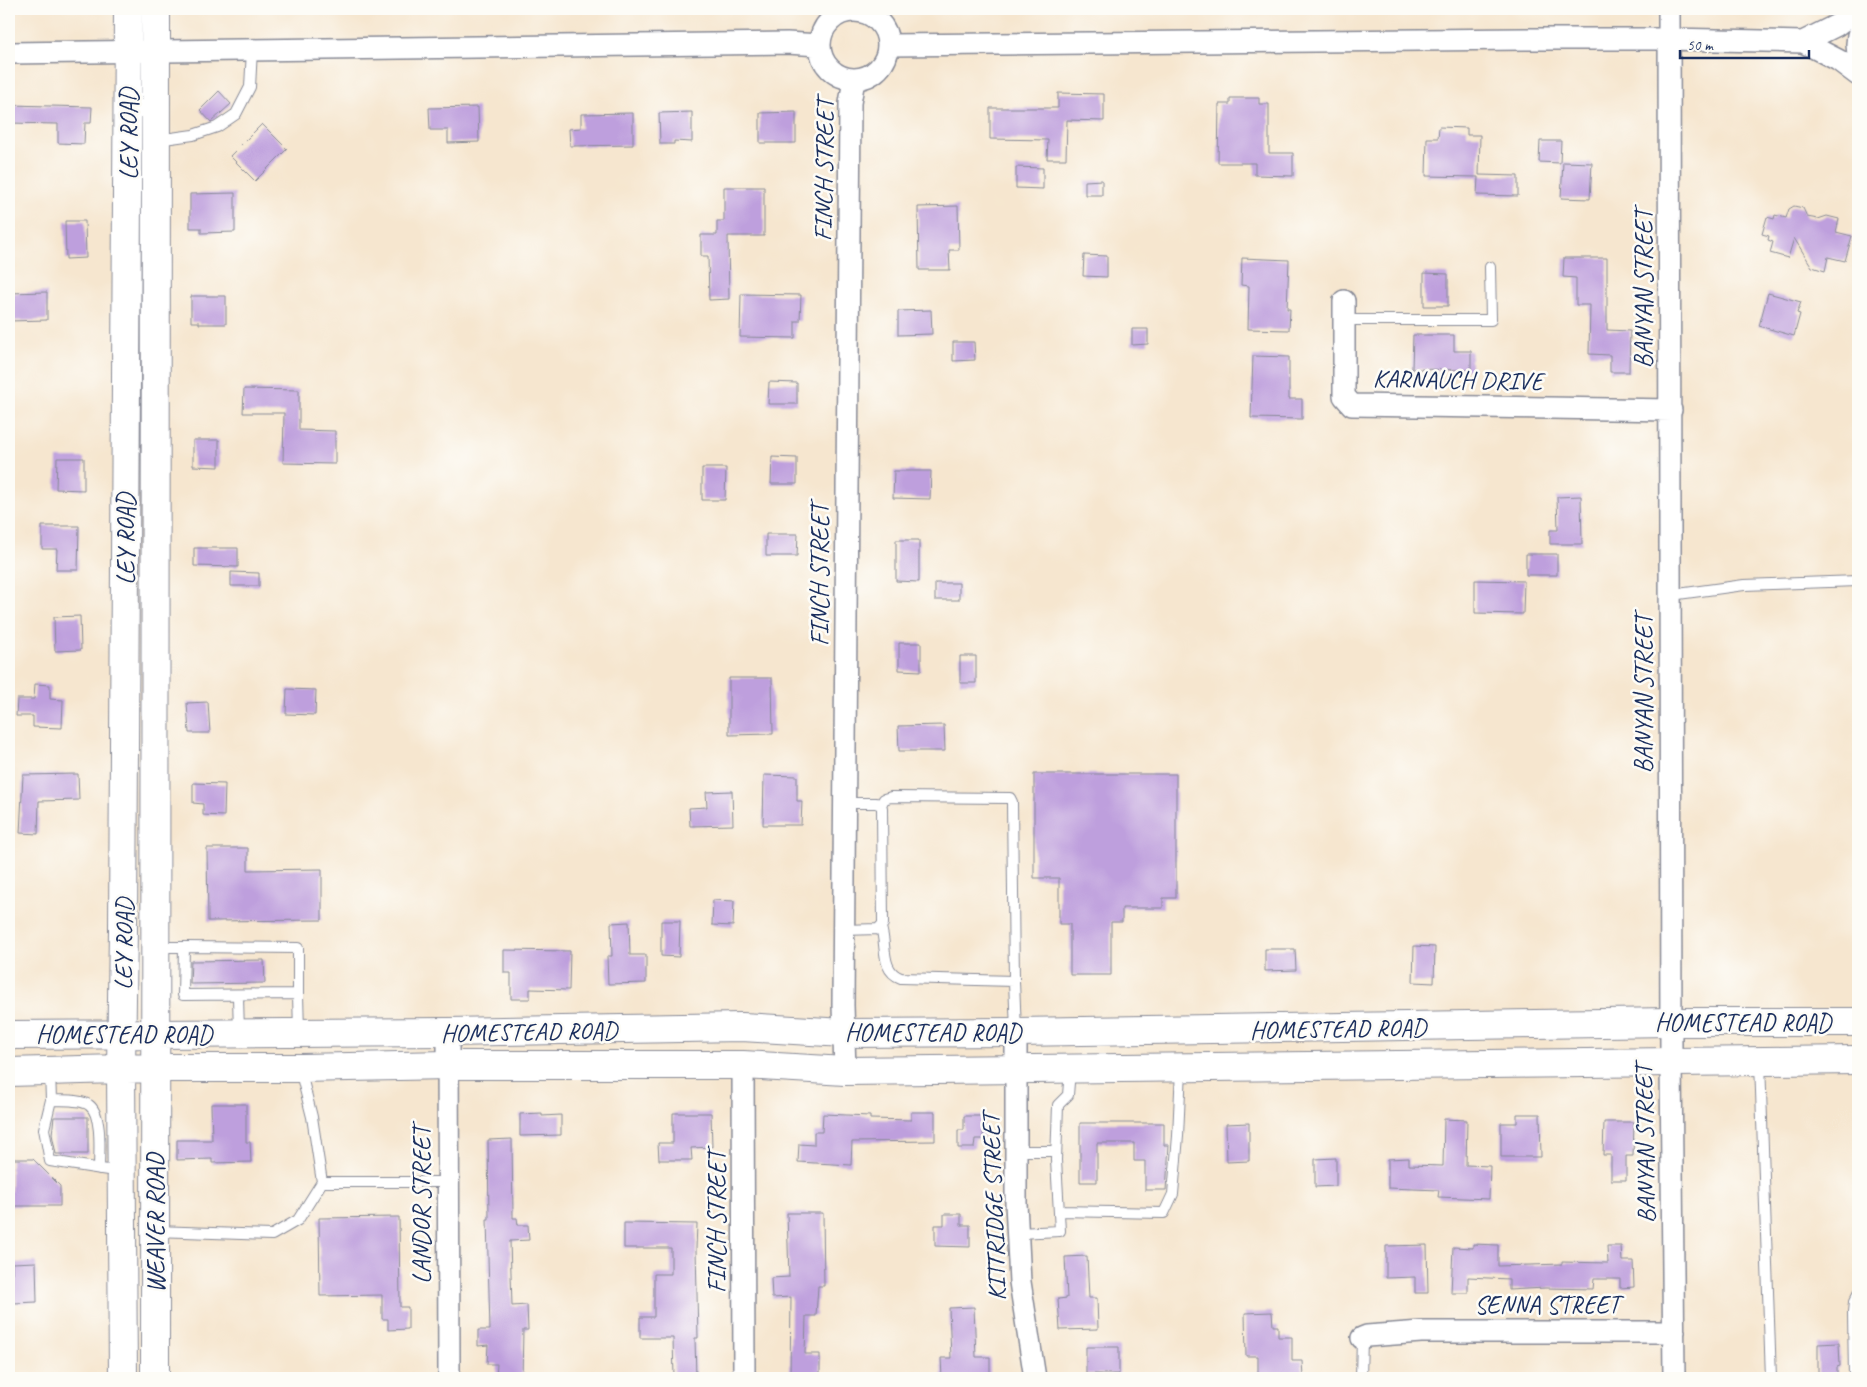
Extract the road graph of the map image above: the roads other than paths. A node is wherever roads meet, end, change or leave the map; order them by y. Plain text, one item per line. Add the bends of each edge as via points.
1 (128, 9) edge
2 (156, 9) edge
3 (1669, 9) edge
4 (1858, 9) edge
5 (853, 10) edge
6 (1858, 35) edge
7 (1669, 39) junction
8 (1803, 42) junction
9 (819, 45) junction
10 (888, 45) junction
11 (252, 50) junction
12 (156, 51) junction
13 (128, 52) junction
14 (9, 53) edge
15 (1858, 55) edge
16 (1858, 75) edge
17 (854, 80) junction
18 (156, 140) junction
19 (1490, 267) dead end
20 (127, 298) junction
21 (156, 299) junction
22 (1344, 310) joint
23 (1671, 410) junction
24 (126, 482) junction
25 (156, 484) junction
26 (1858, 581) edge
27 (1671, 595) junction
28 (125, 678) junction
29 (156, 681) junction
30 (844, 803) junction
31 (880, 805) junction
32 (881, 928) junction
33 (843, 930) junction
34 (184, 946) junction
35 (156, 947) junction
36 (1014, 981) junction
37 (298, 994) junction
38 (238, 996) junction
39 (1671, 1022) junction
40 (1858, 1022) edge
41 (1395, 1026) junction
42 (1175, 1030) junction
43 (448, 1032) junction
44 (1016, 1032) junction
45 (299, 1033) junction
46 (844, 1033) junction
47 (122, 1034) junction
48 (155, 1034) junction
49 (240, 1034) junction
50 (9, 1035) edge
51 (1858, 1060) edge
52 (1760, 1061) junction
53 (1671, 1062) junction
54 (448, 1065) junction
55 (743, 1066) junction
56 (1394, 1066) junction
57 (154, 1068) junction
58 (300, 1068) junction
59 (1178, 1068) junction
60 (121, 1069) junction
61 (1070, 1069) junction
62 (1016, 1070) junction
63 (50, 1071) junction
64 (845, 1071) junction
65 (9, 1072) edge
66 (50, 1100) junction
67 (1016, 1151) junction
68 (1056, 1151) junction
69 (110, 1170) junction
70 (322, 1182) junction
71 (448, 1182) junction
72 (1059, 1211) junction
73 (155, 1231) junction
74 (1018, 1234) junction
75 (1858, 1294) edge
76 (1674, 1332) junction
77 (1362, 1338) joint
78 (123, 1378) edge
79 (155, 1378) edge
80 (449, 1378) edge
81 (744, 1378) edge
82 (1035, 1378) edge
83 (1361, 1378) edge
84 (1674, 1378) edge
85 (1771, 1378) edge
86 (1854, 1378) edge

1 - 13 main road, LEY ROAD
2 - 12 main road, LEY ROAD
3 - 7 street, BANYAN STREET
4 - 8 street via 1837,25
5 - 9 street via 826,25
5 - 10 street via 874,18 884,30
6 - 15 street
7 - 8 street
7 - 10 street
7 - 23 street, BANYAN STREET
8 - 16 street via 1838,60
9 - 11 street
9 - 17 street via 826,66 834,74
10 - 17 street via 886,56 874,74
11 - 12 street
11 - 18 lane via 250,87 236,114 217,127 193,135
12 - 13 street
12 - 18 main road, LEY ROAD
13 - 14 street
13 - 20 main road, LEY ROAD
17 - 30 street, FINCH STREET via 850,103
18 - 21 main road, LEY ROAD
19 - 22 lane via 1491,320
20 - 21 main road
20 - 24 main road, LEY ROAD
21 - 25 main road, LEY ROAD
22 - 23 street, KARNAUCH DRIVE via 1344,396 1352,404
23 - 27 street, BANYAN STREET
24 - 25 main road
24 - 28 main road, LEY ROAD
25 - 29 main road, LEY ROAD
26 - 27 lane via 1744,585
27 - 39 street, BANYAN STREET
28 - 29 main road
28 - 47 main road, LEY ROAD
29 - 35 main road, LEY ROAD
30 - 31 lane
30 - 33 street, FINCH STREET
31 - 32 lane
31 - 36 lane via 891,797 1010,798
32 - 33 lane
32 - 36 lane via 886,959 897,977
33 - 46 street, FINCH STREET
34 - 35 lane
34 - 37 lane via 298,948
34 - 38 lane via 183,995
35 - 48 main road, LEY ROAD
36 - 44 lane
37 - 38 lane
37 - 45 lane
38 - 49 lane
39 - 40 main road, HOMESTEAD ROAD
39 - 41 main road, HOMESTEAD ROAD
39 - 53 street, BANYAN STREET
41 - 42 main road, HOMESTEAD ROAD
41 - 56 main road
42 - 44 main road, HOMESTEAD ROAD
42 - 59 main road
43 - 45 main road, HOMESTEAD ROAD
43 - 46 main road, HOMESTEAD ROAD via 742,1027
43 - 54 street, LANDOR STREET
44 - 46 main road, HOMESTEAD ROAD
44 - 62 street, KITTRIDGE STREET
45 - 49 main road, HOMESTEAD ROAD
46 - 64 street, FINCH STREET
47 - 48 main road, HOMESTEAD ROAD
47 - 50 main road, HOMESTEAD ROAD
47 - 60 main road, LEY ROAD
48 - 49 main road, HOMESTEAD ROAD
48 - 57 main road, LEY ROAD
51 - 52 main road, HOMESTEAD ROAD
52 - 53 main road, HOMESTEAD ROAD
52 - 85 lane
53 - 56 main road, HOMESTEAD ROAD
53 - 76 street, BANYAN STREET
54 - 55 main road, HOMESTEAD ROAD
54 - 58 main road, HOMESTEAD ROAD
54 - 71 street, LANDOR STREET
55 - 64 main road, HOMESTEAD ROAD
55 - 81 street, FINCH STREET
56 - 59 main road, HOMESTEAD ROAD
57 - 58 main road, HOMESTEAD ROAD
57 - 60 main road, HOMESTEAD ROAD
57 - 73 main road, WEAVER ROAD
58 - 70 lane
59 - 61 main road, HOMESTEAD ROAD
59 - 72 lane via 1178,1136 1173,1194 1164,1213
60 - 63 main road, HOMESTEAD ROAD
60 - 69 main road, WEAVER ROAD
61 - 62 main road, HOMESTEAD ROAD
61 - 68 lane via 1068,1095 1058,1105
62 - 64 main road, HOMESTEAD ROAD
62 - 67 street, KITTRIDGE STREET
63 - 65 main road, HOMESTEAD ROAD
63 - 66 lane
66 - 69 lane via 88,1104 96,1112
66 - 69 lane via 44,1129 50,1162
67 - 68 lane
67 - 74 street, KITTRIDGE STREET
68 - 72 lane
69 - 78 main road, WEAVER ROAD
70 - 71 lane
70 - 73 lane via 298,1220 272,1235
71 - 80 street, LANDOR STREET
72 - 74 lane via 1060,1231
73 - 79 main road, WEAVER ROAD
74 - 82 street, KITTRIDGE STREET via 1020,1282
75 - 86 lane via 1853,1312
76 - 77 street, SENNA STREET via 1421,1332
76 - 84 street, BANYAN STREET
77 - 83 lane

